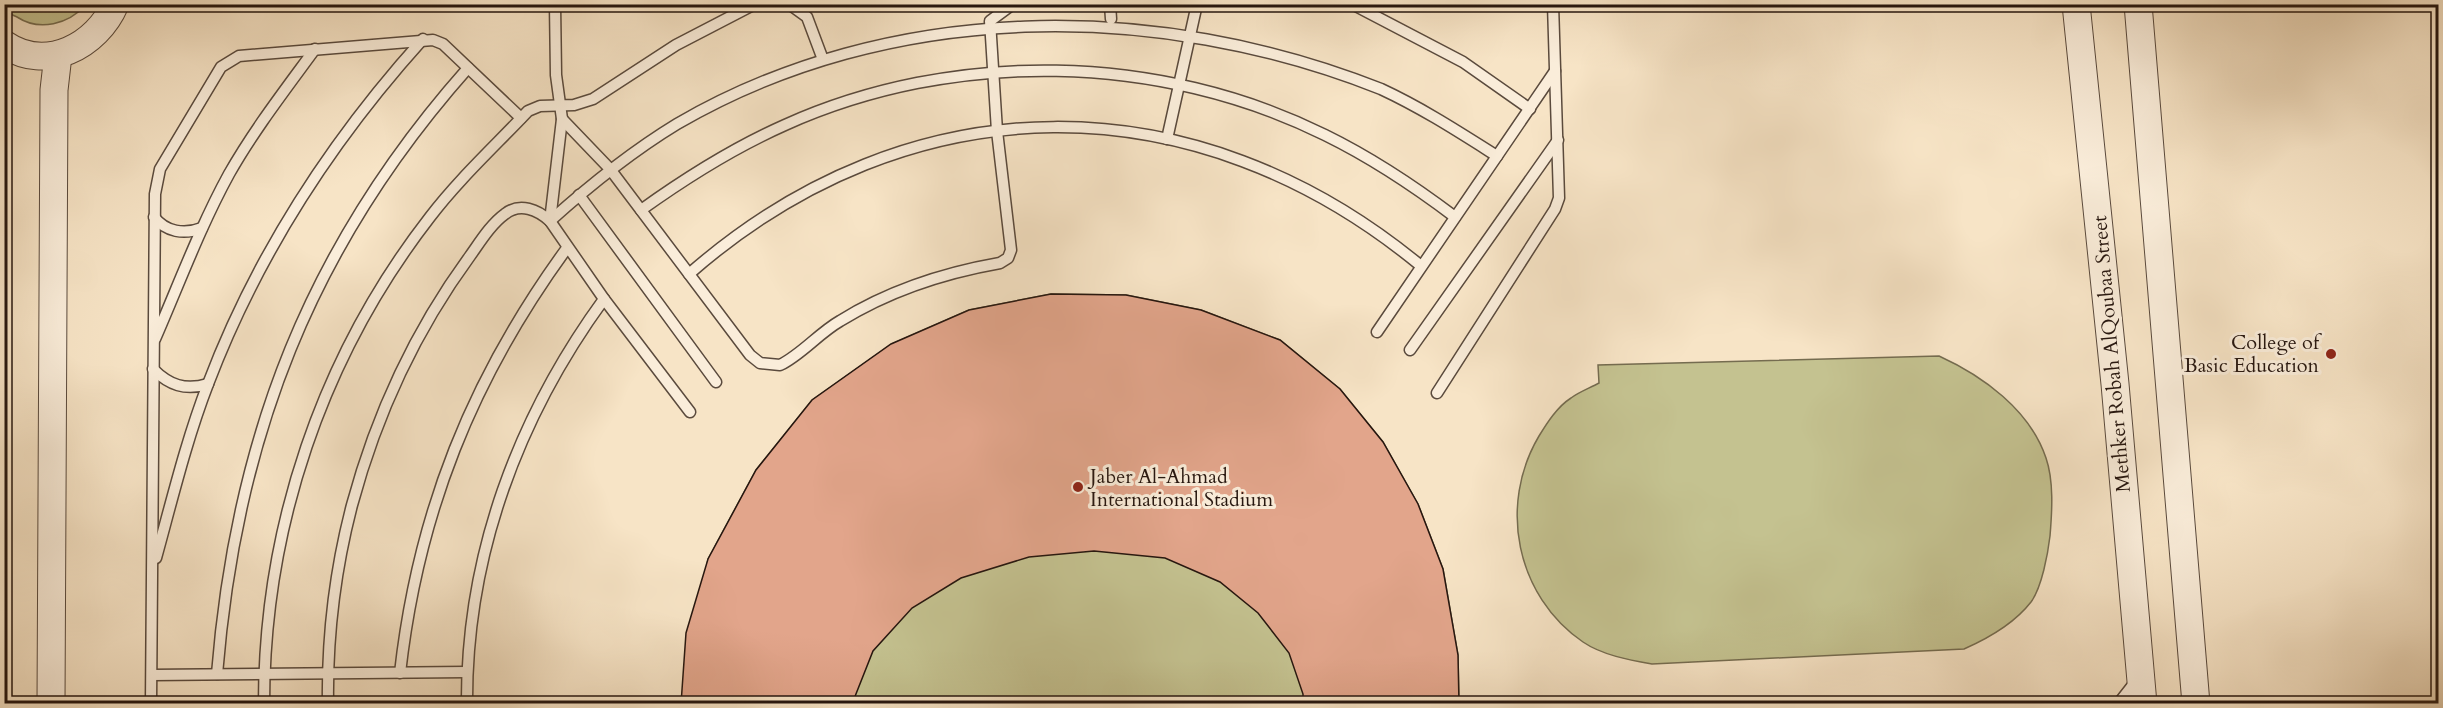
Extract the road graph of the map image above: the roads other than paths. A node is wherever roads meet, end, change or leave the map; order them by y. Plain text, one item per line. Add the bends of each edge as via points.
1 (135, 4) edge
2 (755, 4) edge
3 (789, 4) edge
4 (1013, 4) edge
5 (1110, 4) edge
6 (1197, 4) edge
7 (1352, 4) edge
8 (1504, 4) edge
9 (1526, 4) edge
10 (1553, 4) edge
11 (2076, 4) edge
12 (2138, 4) edge
13 (554, 7) edge
14 (1367, 8) edge
15 (111, 14) edge
16 (1111, 19) junction
17 (990, 21) junction
18 (1190, 28) junction
19 (423, 39) junction
20 (4, 44) edge
21 (315, 49) junction
22 (58, 55) junction
23 (822, 57) junction
24 (468, 68) junction
25 (1556, 71) junction
26 (993, 73) junction
27 (1178, 85) junction
28 (558, 105) junction
29 (1530, 109) junction
30 (521, 118) junction
31 (561, 119) junction
32 (997, 132) junction
33 (1167, 139) junction
34 (1558, 140) junction
35 (1497, 156) junction
36 (610, 170) junction
37 (579, 195) junction
38 (641, 210) junction
39 (154, 216) junction
40 (1455, 217) junction
41 (550, 221) junction
42 (202, 228) junction
43 (567, 248) junction
44 (1421, 266) junction
45 (689, 274) junction
46 (604, 299) junction
47 (1377, 332) dead end
48 (153, 344) junction
49 (1410, 350) dead end
50 (153, 369) junction
51 (716, 382) dead end
52 (208, 384) junction
53 (1437, 393) dead end
54 (690, 412) dead end
55 (152, 574) junction
56 (467, 672) junction
57 (2140, 672) junction
58 (400, 673) junction
59 (217, 674) junction
60 (264, 674) junction
61 (328, 674) junction
62 (152, 675) junction
63 (51, 704) edge
64 (151, 704) edge
65 (264, 704) edge
66 (328, 704) edge
67 (467, 704) edge
68 (2118, 704) edge
69 (2143, 704) edge
70 (2196, 704) edge

1 - 15 street
2 - 28 lane via 676,45 593,99
3 - 23 lane via 807,17
4 - 17 lane
5 - 16 lane
6 - 18 lane
7 - 14 lane
8 - 9 lane
10 - 25 lane
11 - 57 street, Methker Robah AlQoubaa Street
12 - 70 street
13 - 28 lane
14 - 29 lane via 1463,63
15 - 22 street via 86,44
16 - 17 lane
16 - 18 lane
17 - 23 lane via 877,41
17 - 26 lane
18 - 27 lane
18 - 35 lane via 1256,43 1371,84 1441,120
19 - 21 lane
19 - 24 lane via 443,44
19 - 52 lane via 347,130 296,205 251,284
20 - 22 street via 34,55
21 - 39 lane via 239,56 226,62 160,169
21 - 42 lane via 254,134
22 - 63 street via 54,102
23 - 36 lane via 748,87 697,114
24 - 30 lane
24 - 59 lane via 414,131 357,214 324,273 283,364 251,460 236,526
25 - 29 lane
25 - 34 lane
26 - 27 lane via 1085,72
26 - 32 lane
26 - 38 lane via 907,85 826,108 711,162
27 - 33 lane
27 - 40 lane via 1257,107 1324,134 1405,181
28 - 30 lane via 533,108
28 - 31 lane
29 - 35 lane
30 - 60 lane via 459,182 404,253 357,329 337,370 291,496 273,584
31 - 36 lane
31 - 41 lane
32 - 33 lane via 1093,129
32 - 45 lane via 908,149 840,174 768,213
32 - 45 lane via 1011,250 1005,261 942,275 889,295 838,322 786,362 773,366 750,355
33 - 44 lane via 1246,161 1293,181 1356,216
34 - 49 lane
34 - 53 lane via 1559,198 1555,209
35 - 40 lane
36 - 37 lane
36 - 38 lane
37 - 41 lane
37 - 51 lane
38 - 45 lane
39 - 42 lane via 173,230
39 - 48 lane
40 - 44 lane
41 - 43 lane
41 - 61 lane via 528,208 504,214 446,292 407,360 371,442 352,507 338,573
42 - 48 lane
43 - 46 lane
43 - 58 lane via 500,349 448,462 421,550
44 - 47 lane
46 - 54 lane
46 - 56 lane via 550,381 508,474 480,571
48 - 50 lane
50 - 52 lane via 181,387
50 - 55 lane
52 - 55 lane
55 - 62 lane
56 - 58 lane
56 - 67 lane
57 - 68 lane
57 - 69 street, Methker Robah AlQoubaa Street
58 - 61 lane
59 - 60 lane
59 - 62 lane
60 - 61 lane
60 - 65 lane
61 - 66 lane
62 - 64 lane

